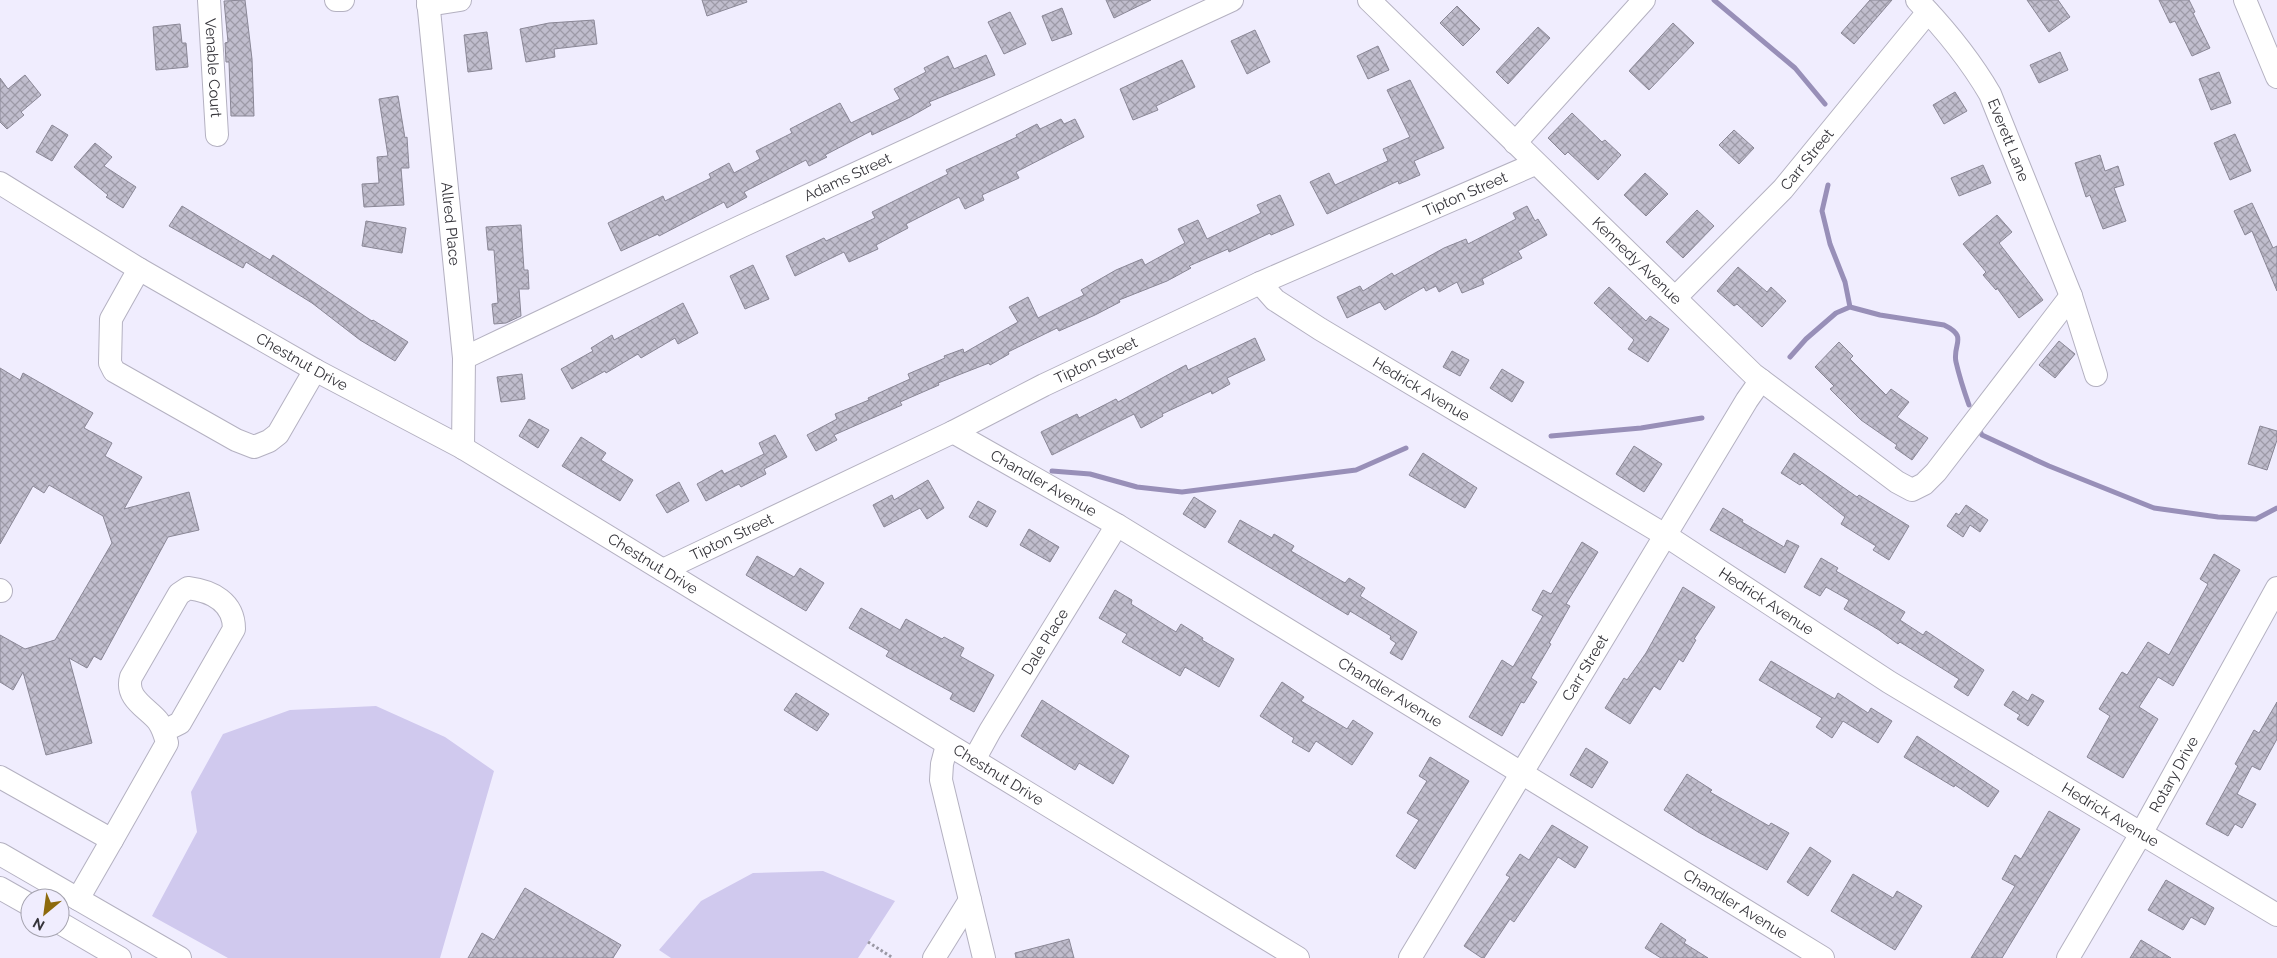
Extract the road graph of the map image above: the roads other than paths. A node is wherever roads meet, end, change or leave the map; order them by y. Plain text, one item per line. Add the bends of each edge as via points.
1 (209, 0) edge
2 (336, 0) edge
3 (343, 0) edge
4 (460, 0) edge
5 (1232, 0) edge
6 (1369, 0) edge
7 (1644, 0) edge
8 (2245, 0) edge
9 (428, 2) edge
10 (1922, 6) edge
11 (2277, 77) edge
12 (216, 135) dead end
13 (1515, 143) junction
14 (1535, 164) junction
15 (0, 184) edge
16 (140, 269) junction
17 (1260, 283) junction
18 (2071, 296) junction
19 (1676, 297) junction
20 (464, 358) junction
21 (316, 370) junction
22 (2096, 375) dead end
23 (1761, 380) junction
24 (953, 432) junction
25 (463, 448) junction
26 (1117, 525) junction
27 (1665, 535) junction
28 (663, 570) junction
29 (2277, 588) edge
30 (164, 731) junction
31 (947, 745) junction
32 (974, 760) junction
33 (1522, 774) junction
34 (0, 777) edge
35 (2142, 832) junction
36 (112, 840) junction
37 (0, 854) edge
38 (0, 888) edge
39 (20, 899) edge
40 (78, 899) junction
41 (970, 900) junction
42 (2277, 915) edge
43 (70, 929) edge
44 (120, 958) edge
45 (180, 958) edge
46 (934, 958) edge
47 (984, 958) edge
48 (1298, 958) edge
49 (1410, 958) edge
50 (1823, 958) edge
51 (2068, 958) edge

1 - 12 street, Venable Court
2 - 3 street
4 - 9 street
5 - 20 street, Adams Street
6 - 13 street, Kennedy Avenue
7 - 13 street
8 - 11 street
9 - 20 street, Allred Place
10 - 18 street, Everett Lane via 1972,63 1990,94
10 - 19 street, Carr Street via 1783,189
13 - 14 street, Kennedy Avenue
14 - 17 street, Tipton Street
14 - 19 street, Kennedy Avenue
15 - 16 street, Chestnut Drive
16 - 21 street, Chestnut Drive
16 - 21 street via 111,320 110,363 114,371 254,448 278,434
17 - 24 street, Tipton Street
17 - 27 street, Hedrick Avenue via 1276,300 1320,329
18 - 22 street, Everett Lane
18 - 23 street, Kennedy Avenue via 1924,484 1912,490
19 - 23 street, Kennedy Avenue
20 - 25 street, Allred Place
21 - 25 street, Chestnut Drive
23 - 27 street, Carr Street
24 - 26 street, Chandler Avenue
24 - 28 street, Tipton Street
25 - 28 street, Chestnut Drive
26 - 32 street, Dale Place
26 - 33 street, Chandler Avenue
27 - 33 street, Carr Street
27 - 35 street, Hedrick Avenue via 1889,682
28 - 31 street, Chestnut Drive
29 - 35 street, Rotary Drive
30 - 30 street via 131,694 128,686 131,677 179,594 188,588 212,593 226,604 234,629 180,723
30 - 36 street via 166,743
31 - 32 street, Chestnut Drive
31 - 41 street via 941,780
32 - 48 street, Chestnut Drive
33 - 49 street, Carr Street
33 - 50 street, Chandler Avenue
34 - 36 street
35 - 42 street, Hedrick Avenue
35 - 51 street, Rotary Drive
36 - 40 street
37 - 40 street
38 - 39 street
40 - 45 street
41 - 46 street
41 - 47 street
43 - 44 street

